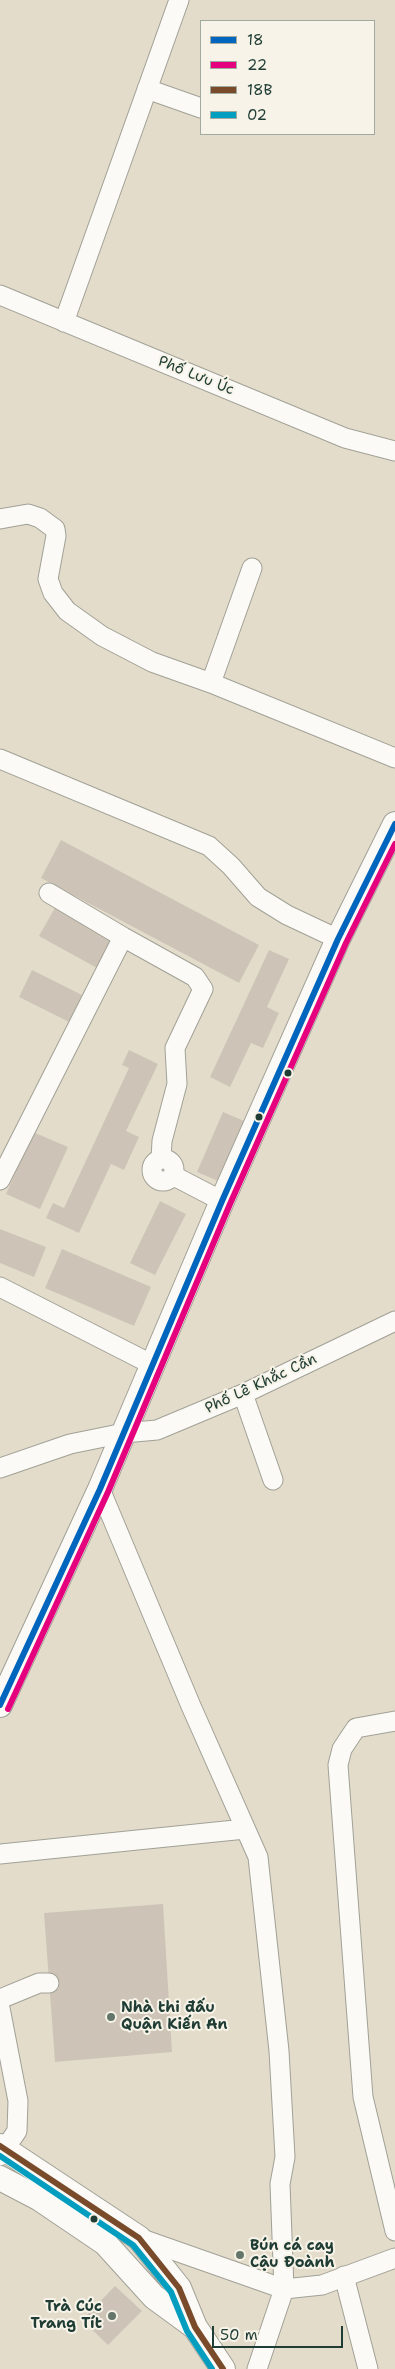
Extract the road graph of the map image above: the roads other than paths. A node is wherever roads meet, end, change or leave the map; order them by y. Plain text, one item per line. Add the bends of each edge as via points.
1 (179, 0) edge
2 (147, 89) junction
3 (200, 108) edge
4 (0, 295) edge
5 (64, 322) junction
6 (395, 451) edge
7 (0, 519) edge
8 (252, 568) dead end
9 (211, 683) junction
10 (395, 758) edge
11 (0, 759) edge
12 (395, 824) edge
13 (49, 893) dead end
14 (123, 937) junction
15 (338, 939) junction
16 (0, 1180) edge
17 (222, 1201) junction
18 (0, 1287) edge
19 (395, 1321) edge
20 (153, 1365) junction
21 (243, 1394) junction
22 (124, 1433) junction
23 (0, 1468) edge
24 (273, 1480) dead end
25 (100, 1489) junction
26 (0, 1705) edge
27 (395, 1721) edge
28 (245, 1829) junction
29 (0, 1854) edge
30 (49, 1983) dead end
31 (0, 1998) edge
32 (0, 2008) edge
33 (1, 2150) edge
34 (0, 2178) edge
35 (395, 2231) edge
36 (140, 2238) junction
37 (395, 2258) edge
38 (344, 2276) junction
39 (284, 2289) junction
40 (195, 2327) junction
41 (223, 2369) edge
42 (257, 2369) edge
43 (368, 2369) edge

1 - 2 street
2 - 3 street
2 - 5 street
4 - 5 street, Phố Lưu Úc
5 - 6 street, Phố Lưu Úc via 346,438
7 - 9 street via 28,514 55,529 48,579 53,593 67,611 85,625 152,662
8 - 9 street
9 - 10 street
11 - 15 street via 209,846 258,897
12 - 15 main road
13 - 14 street
14 - 16 street
14 - 17 street via 195,977 203,989 175,1048 177,1084 162,1141 161,1159 171,1161 174,1176
15 - 17 main road
17 - 20 main road
18 - 20 street
19 - 21 street, Phố Lê Khắc Cần
20 - 22 main road
21 - 22 street, Phố Lê Khắc Cần via 157,1430
21 - 24 street
22 - 23 street, Phố Lê Khắc Cần via 70,1444
22 - 25 main road
25 - 26 main road
25 - 28 street
27 - 35 street via 356,1728 342,1748 338,1765 363,2098
28 - 29 street
28 - 39 street via 258,1857 279,2051 286,2157 280,2184
30 - 31 street via 39,1983
32 - 33 street via 18,2101 17,2131
33 - 36 main road via 98,2208
34 - 40 main road via 40,2199 105,2243 154,2296
36 - 39 street
36 - 40 main road via 180,2288
37 - 38 street
38 - 39 street via 322,2285
38 - 43 street
39 - 42 street
40 - 41 main road

